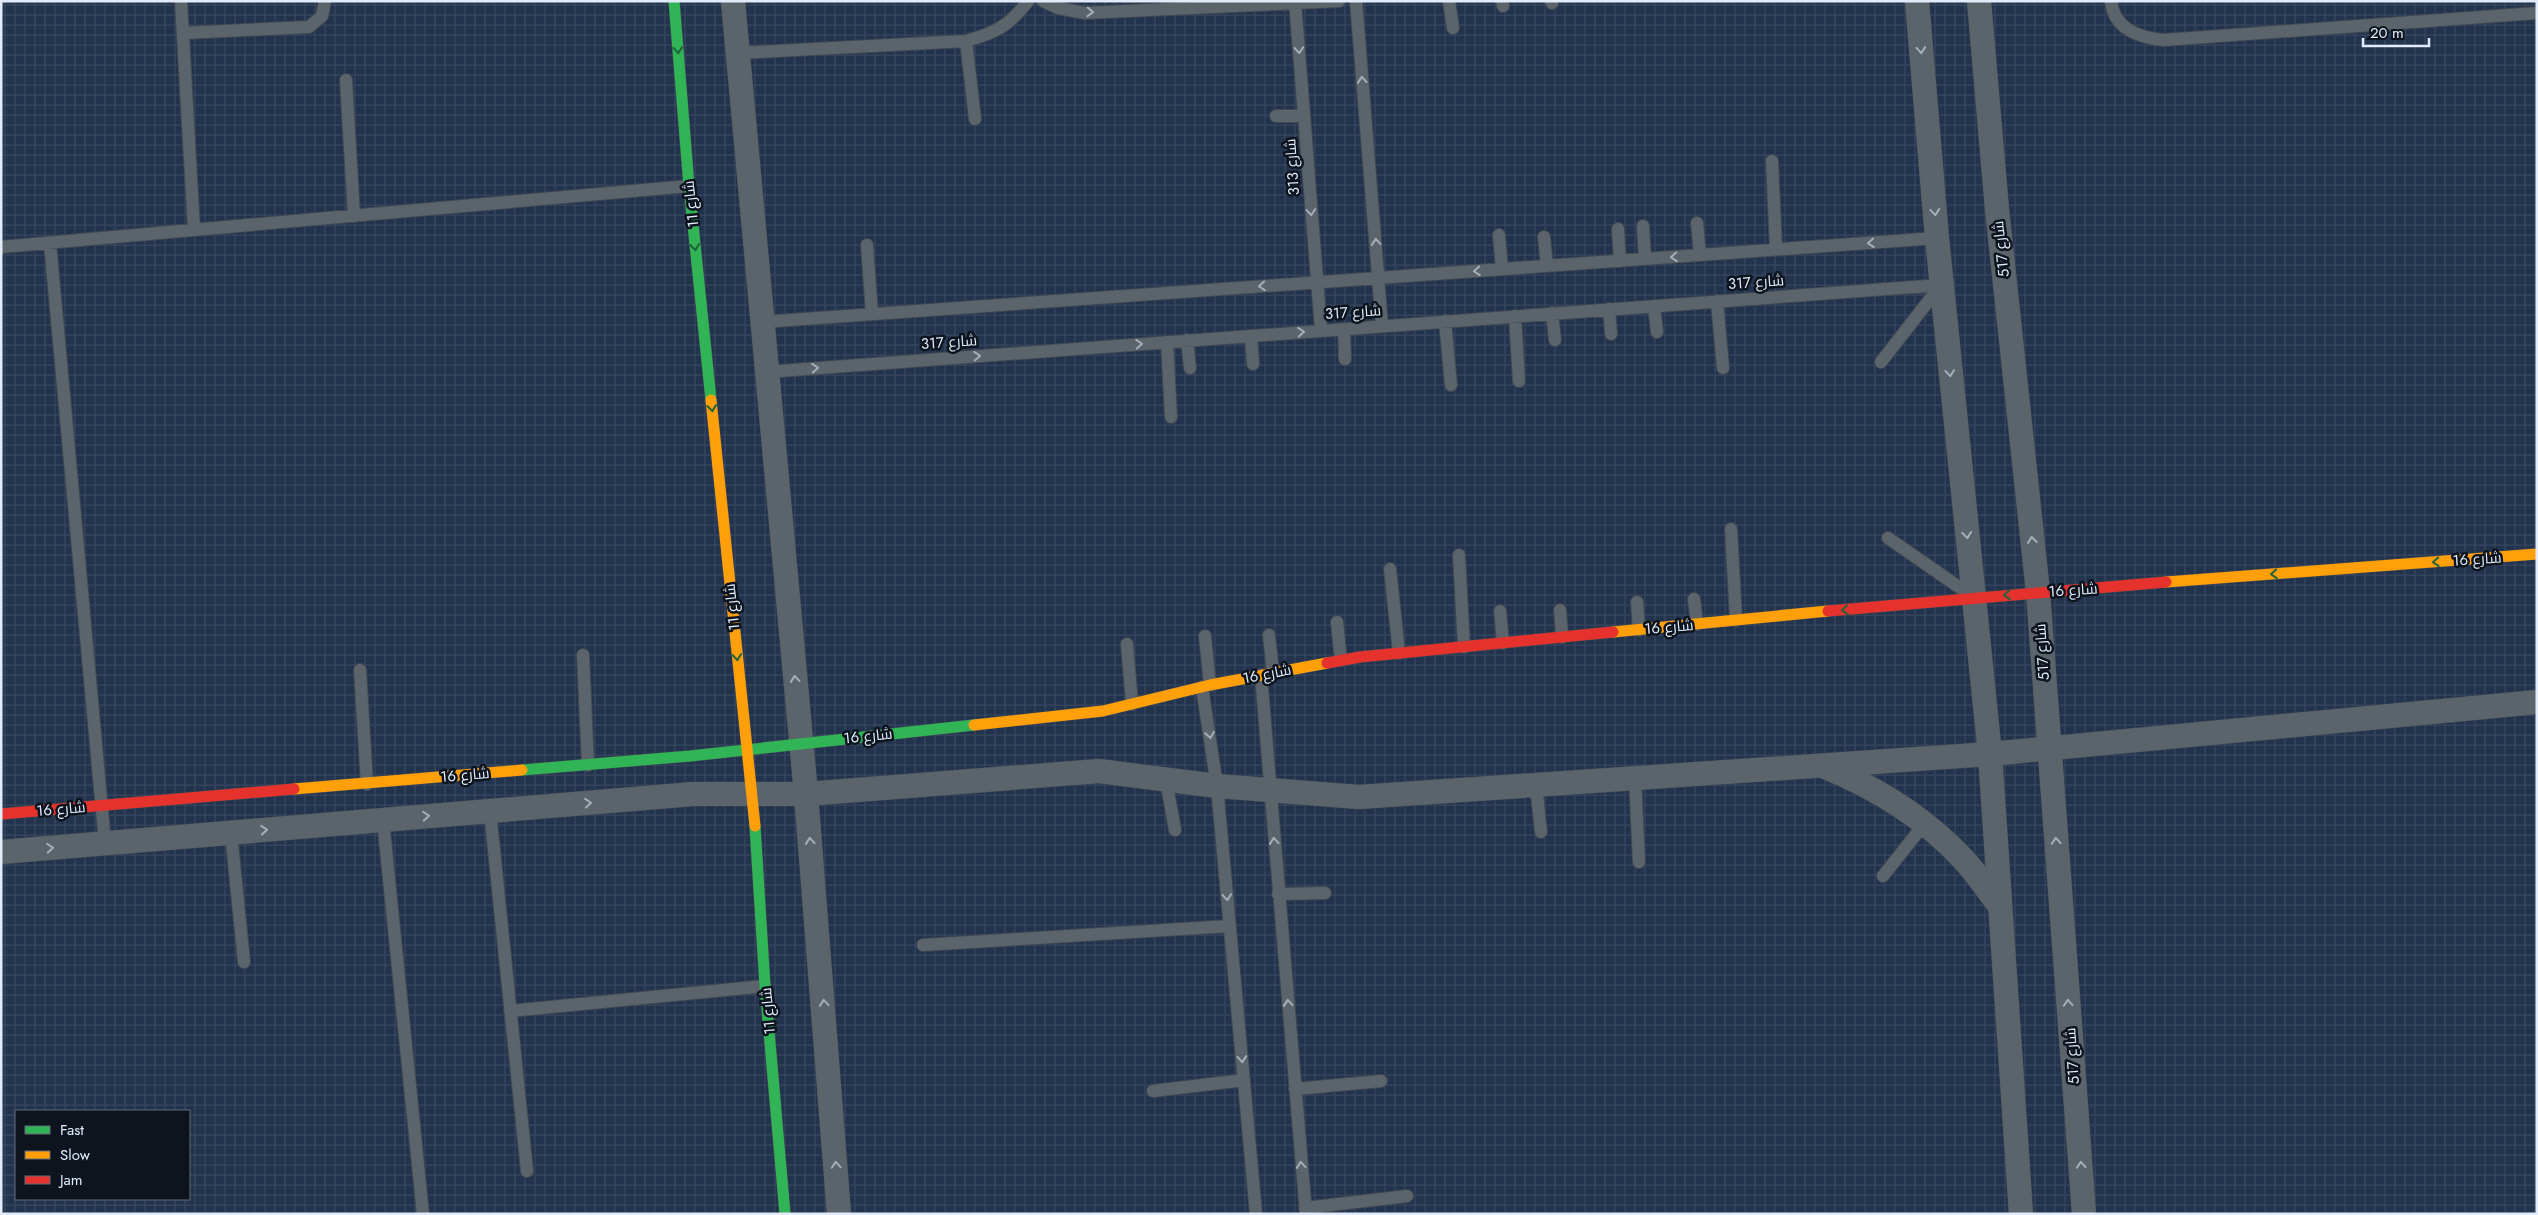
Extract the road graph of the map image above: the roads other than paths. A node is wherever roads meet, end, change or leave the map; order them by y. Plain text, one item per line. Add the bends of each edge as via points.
1 (181, 1) edge
2 (325, 1) edge
3 (674, 1) edge
4 (733, 1) edge
5 (1028, 1) edge
6 (1043, 1) edge
7 (1339, 1) edge
8 (1356, 1) edge
9 (1449, 1) edge
10 (1917, 1) edge
11 (1979, 1) edge
12 (2111, 1) edge
13 (1295, 3) edge
14 (2537, 13) edge
15 (1452, 28) dead end
16 (183, 33) junction
17 (966, 41) junction
18 (738, 53) junction
19 (346, 80) dead end
20 (1276, 116) dead end
21 (1304, 116) junction
22 (975, 119) dead end
23 (1772, 162) dead end
24 (689, 186) junction
25 (354, 216) junction
26 (1697, 223) dead end
27 (1643, 226) dead end
28 (1618, 229) dead end
29 (194, 230) junction
30 (1499, 235) dead end
31 (1544, 237) dead end
32 (1937, 238) junction
33 (50, 243) junction
34 (867, 245) dead end
35 (1, 247) edge
36 (1776, 249) junction
37 (1700, 255) junction
38 (1646, 259) junction
39 (1620, 261) junction
40 (1547, 266) junction
41 (1502, 269) junction
42 (1379, 278) junction
43 (1317, 282) junction
44 (1941, 284) junction
45 (1717, 301) junction
46 (1654, 306) junction
47 (1609, 309) junction
48 (1552, 313) junction
49 (872, 314) junction
50 (1515, 316) junction
51 (1446, 321) junction
52 (762, 322) junction
53 (1382, 326) junction
54 (1344, 329) junction
55 (1321, 330) junction
56 (1658, 332) dead end
57 (1612, 334) dead end
58 (1250, 336) junction
59 (1187, 340) junction
60 (1555, 340) dead end
61 (1167, 342) junction
62 (1345, 359) dead end
63 (1881, 362) dead end
64 (1253, 364) dead end
65 (1190, 368) dead end
66 (1723, 368) dead end
67 (766, 372) junction
68 (1519, 381) dead end
69 (1451, 385) dead end
70 (1172, 417) dead end
71 (1731, 529) dead end
72 (1888, 538) dead end
73 (2537, 554) edge
74 (1459, 556) dead end
75 (1390, 568) dead end
76 (2038, 592) junction
77 (1974, 597) junction
78 (1694, 599) dead end
79 (1637, 602) dead end
80 (1560, 610) dead end
81 (1500, 611) dead end
82 (1736, 620) junction
83 (1337, 622) dead end
84 (1697, 624) junction
85 (1639, 630) junction
86 (1269, 635) dead end
87 (1205, 636) dead end
88 (1562, 637) junction
89 (1503, 643) junction
90 (1127, 644) dead end
91 (1464, 647) junction
92 (1399, 653) junction
93 (583, 655) dead end
94 (1341, 660) junction
95 (360, 670) dead end
96 (1267, 674) junction
97 (1206, 686) junction
98 (2537, 702) edge
99 (1132, 704) junction
100 (802, 743) junction
101 (2048, 747) junction
102 (747, 749) junction
103 (1990, 754) junction
104 (588, 765) junction
105 (1819, 765) junction
106 (1635, 778) junction
107 (1166, 780) junction
108 (367, 784) junction
109 (1536, 785) junction
110 (1217, 786) junction
111 (1269, 791) junction
112 (753, 794) junction
113 (806, 794) junction
114 (102, 806) junction
115 (490, 811) junction
116 (1, 814) edge
117 (383, 820) junction
118 (1925, 823) junction
119 (1175, 830) dead end
120 (1541, 832) dead end
121 (231, 833) junction
122 (105, 843) junction
123 (1, 852) edge
124 (1640, 862) dead end
125 (1883, 876) dead end
126 (1325, 893) dead end
127 (1278, 894) junction
128 (2000, 906) junction
129 (1230, 926) junction
130 (923, 946) dead end
131 (244, 962) dead end
132 (765, 986) junction
133 (510, 1012) junction
134 (1244, 1080) junction
135 (1382, 1081) dead end
136 (1295, 1089) junction
137 (1153, 1091) dead end
138 (527, 1170) dead end
139 (1407, 1196) dead end
140 (1305, 1211) edge
141 (423, 1214) edge
142 (785, 1214) edge
143 (839, 1214) edge
144 (1256, 1214) edge
145 (2021, 1214) edge
146 (2084, 1214) edge

1 - 16 lane
2 - 16 lane via 322,16 309,27
3 -> 24 street, شارع 11
4 - 18 street
5 - 17 lane via 1015,18 992,34
6 -> 13 lane via 1058,8 1085,13
7 - 13 lane
42 -> 8 lane
9 - 15 lane
10 -> 32 street
76 -> 11 street, شارع 517 via 1997,209
12 - 14 lane via 2112,12 2121,25 2148,39 2164,40
13 -> 21 lane, شارع 313
16 - 29 lane
17 - 18 lane
17 - 22 lane
18 - 52 street
19 - 25 lane
20 - 21 lane
21 -> 43 lane, شارع 313
23 - 36 lane
24 - 25 lane
24 -> 102 street, شارع 11
25 - 29 lane
26 - 37 lane
27 - 38 lane
28 - 39 lane
29 - 33 lane
30 - 41 lane
31 - 40 lane
32 -> 36 lane, شارع 317
32 - 44 street
33 - 35 lane
33 - 114 lane
34 - 49 lane
36 - 37 lane, شارع 317
37 -> 38 lane, شارع 317
38 - 39 lane, شارع 317
39 - 40 lane, شارع 317
40 - 41 lane, شارع 317
41 -> 42 lane, شارع 317
42 - 43 lane, شارع 317
42 - 53 lane
43 -> 49 lane, شارع 317
43 - 55 lane, شارع 313
44 - 45 lane, شارع 317
44 - 63 lane
44 -> 77 street
45 - 46 lane, شارع 317
45 - 66 lane
46 - 47 lane, شارع 317
46 - 56 lane
47 - 48 lane, شارع 317
47 - 57 lane
48 - 50 lane, شارع 317
48 - 60 lane
49 - 52 lane, شارع 317
50 - 51 lane, شارع 317
50 - 68 lane
51 - 53 lane, شارع 317
51 - 69 lane
52 - 67 street
53 - 54 lane, شارع 317
54 - 55 lane, شارع 317
54 - 62 lane
58 -> 55 lane, شارع 317
58 - 59 lane, شارع 317
58 - 64 lane
59 - 61 lane, شارع 317
59 - 65 lane
67 -> 61 lane, شارع 317
61 - 70 lane
100 -> 67 street
71 - 82 lane
72 - 77 lane
73 -> 76 street, شارع 16
74 - 91 lane
75 - 92 lane
76 -> 77 street, شارع 16
76 - 101 street, شارع 517
77 -> 82 street, شارع 16
77 - 103 street
78 - 84 lane
79 - 85 lane
80 - 88 lane
81 - 89 lane
82 - 84 street, شارع 16
83 - 94 lane
84 - 85 street, شارع 16
85 - 88 street, شارع 16
86 - 96 lane
87 - 97 lane
88 - 89 street, شارع 16
89 - 91 street, شارع 16
90 - 99 lane
91 - 92 street, شارع 16
92 - 94 street, شارع 16
93 - 104 lane
94 - 96 street, شارع 16
95 - 108 lane
96 - 97 street, شارع 16
96 - 111 lane
97 - 99 street, شارع 16
97 -> 110 lane
98 - 101 street
99 - 100 street, شارع 16 via 1103,711
100 - 102 street, شارع 16
100 - 113 street
101 - 103 street
146 -> 101 street, شارع 517
102 - 104 street, شارع 16
102 - 112 street, شارع 11
103 - 105 street
103 - 128 street
104 - 108 street, شارع 16
105 - 106 street
105 - 118 street via 1892,799
106 - 109 street
106 - 124 lane
107 - 110 street
107 - 113 street via 1099,771
107 - 119 lane
108 - 114 street, شارع 16
109 - 111 street via 1359,797
109 - 120 lane
110 - 111 street
110 -> 129 lane
127 -> 111 lane
112 - 113 street
115 -> 112 street via 694,794
112 - 132 street, شارع 11
143 -> 113 street
114 - 116 street, شارع 16
114 - 122 lane
117 -> 115 street
115 - 133 lane
121 -> 117 street
117 - 141 lane
118 - 125 lane
118 - 128 street via 1965,861
121 - 122 street
121 - 131 lane
123 -> 122 street
126 - 127 lane
136 -> 127 lane
128 - 145 street
129 - 130 lane
129 -> 134 lane
132 - 133 lane
132 - 142 street, شارع 11
133 - 138 lane
134 - 137 lane
134 - 144 lane
135 - 136 lane
140 -> 136 lane
139 - 140 lane

